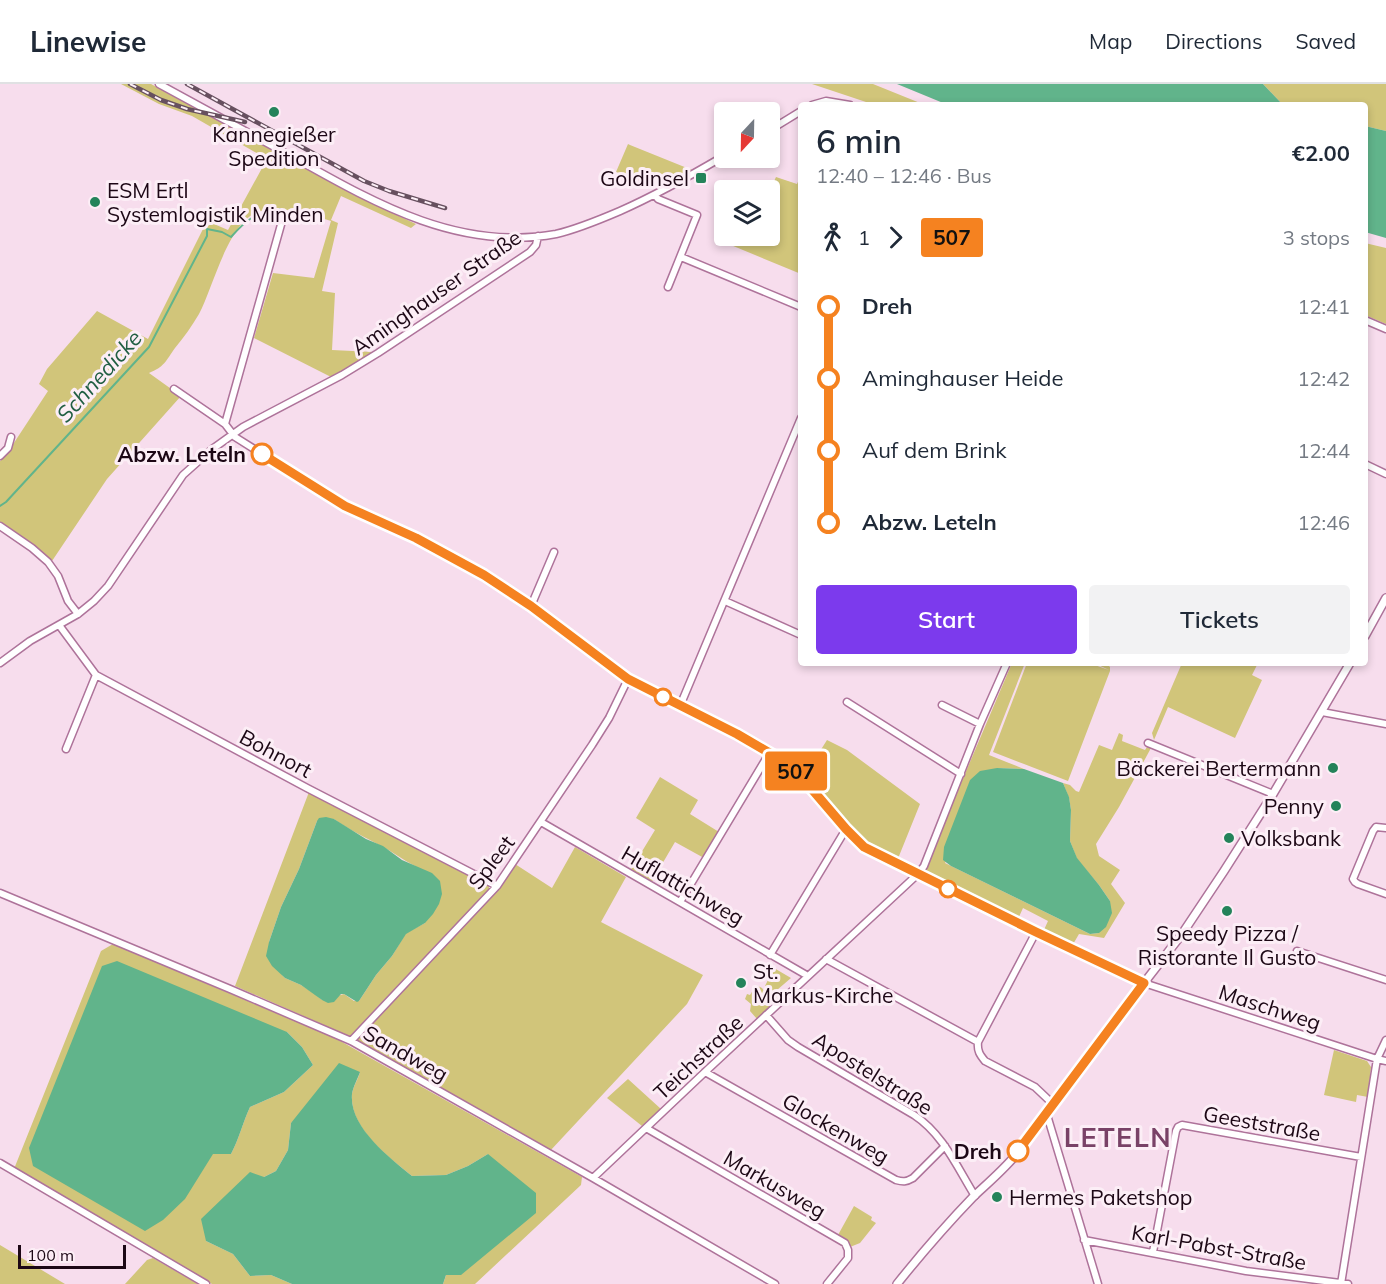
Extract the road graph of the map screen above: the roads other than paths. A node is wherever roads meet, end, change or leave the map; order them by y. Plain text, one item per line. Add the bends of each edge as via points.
1 (159, 84) edge
2 (798, 113) edge
3 (780, 124) edge
4 (714, 162) edge
5 (655, 195) junction
6 (284, 214) dead end
7 (538, 236) junction
8 (681, 257) junction
9 (668, 287) dead end
10 (798, 306) edge
11 (1368, 321) edge
12 (1386, 329) edge
13 (174, 389) dead end
14 (225, 424) junction
15 (798, 425) edge
16 (232, 434) junction
17 (11, 438) dead end
18 (0, 456) edge
19 (1368, 465) edge
20 (1386, 474) edge
21 (0, 526) edge
22 (554, 552) dead end
23 (725, 601) junction
24 (1385, 601) edge
25 (531, 606) junction
26 (78, 614) junction
27 (59, 625) junction
28 (1368, 631) edge
29 (798, 634) edge
30 (0, 663) edge
31 (1006, 666) edge
32 (1348, 666) edge
33 (96, 675) junction
34 (628, 679) junction
35 (847, 702) dead end
36 (942, 705) dead end
37 (681, 706) junction
38 (1322, 712) junction
39 (981, 724) junction
40 (1386, 724) edge
41 (1148, 743) dead end
42 (66, 749) dead end
43 (770, 752) junction
44 (961, 774) junction
45 (1272, 794) junction
46 (541, 822) junction
47 (1386, 828) edge
48 (846, 829) junction
49 (918, 874) junction
50 (497, 886) junction
51 (0, 893) edge
52 (1386, 894) edge
53 (680, 902) junction
54 (1036, 932) junction
55 (1297, 951) dead end
56 (771, 955) junction
57 (826, 959) junction
58 (808, 976) junction
59 (1386, 980) edge
60 (1144, 983) junction
61 (766, 1015) junction
62 (1386, 1040) edge
63 (351, 1041) junction
64 (978, 1042) junction
65 (1377, 1059) junction
66 (1386, 1061) edge
67 (705, 1072) junction
68 (1054, 1105) junction
69 (1047, 1115) junction
70 (646, 1128) junction
71 (945, 1146) junction
72 (1361, 1158) junction
73 (0, 1163) edge
74 (593, 1178) junction
75 (975, 1196) junction
76 (1084, 1240) junction
77 (1153, 1252) junction
78 (206, 1284) edge
79 (775, 1284) edge
80 (827, 1284) edge
81 (897, 1284) edge
82 (1098, 1284) edge
83 (1341, 1284) edge
84 (1348, 1284) edge

1 - 7 street via 354,191 400,212 473,235
2 - 3 street
4 - 5 street, Aminghauser Straße
5 - 7 street, Aminghauser Straße via 591,224
5 - 8 street via 697,215
6 - 14 street
7 - 16 street, Aminghauser Straße via 530,252 378,353
8 - 9 street
8 - 10 street
11 - 12 street
13 - 14 street
14 - 16 street
15 - 23 street
16 - 25 street, Maschweg via 345,506 448,555
16 - 26 street, Aminghauser Straße via 183,475 108,586
17 - 18 street
19 - 20 street
21 - 26 street via 48,562
22 - 25 street
23 - 29 street
23 - 37 street
24 - 28 street
25 - 34 street, Maschweg
26 - 27 street, Aminghauser Straße
27 - 30 street, Aminghauser Straße
27 - 33 street, Bohnort
31 - 39 street, Teichstraße
32 - 38 street
33 - 42 street
33 - 50 street, Bohnort
34 - 37 street, Maschweg
34 - 46 street, Spleet via 609,718
35 - 44 street
36 - 39 street
37 - 43 street, Maschweg
38 - 40 street
38 - 45 street
39 - 44 street, Teichstraße
41 - 45 street
43 - 48 street, Maschweg via 798,773
43 - 53 street
44 - 49 street, Teichstraße
45 - 60 street via 1182,934
46 - 50 street, Spleet
46 - 53 street, Huflattichweg
47 - 52 street via 1376,827 1373,831 1353,879
48 - 49 street, Maschweg via 864,847
48 - 56 street
49 - 54 street, Maschweg
49 - 57 street, Teichstraße
50 - 63 street, Spleet
51 - 63 street, Sandweg
53 - 56 street, Huflattichweg
54 - 60 street, Maschweg
54 - 64 street
55 - 59 street
56 - 58 street, Huflattichweg
57 - 58 street, Teichstraße
57 - 64 street
58 - 61 street, Teichstraße
60 - 65 street, Maschweg
60 - 68 street
61 - 67 street, Teichstraße
61 - 71 street, Apostelstraße via 798,1047 922,1120
62 - 65 street
63 - 74 street, Sandweg
64 - 68 street via 977,1049 986,1061 1035,1087
65 - 66 street, Maschweg
65 - 72 street
67 - 70 street, Teichstraße
67 - 71 street, Glockenweg via 902,1182 913,1178
68 - 69 street
69 - 75 street via 1008,1164
69 - 76 street
70 - 74 street, Teichstraße
70 - 80 street, Markusweg via 845,1243 848,1258
71 - 75 street, Apostelstraße
72 - 77 street, Geeststraße via 1182,1125 1176,1131
72 - 83 street
73 - 78 street
74 - 79 street, Sandweg
75 - 81 street
76 - 77 street, Karl-Pabst-Straße
76 - 82 street
77 - 83 street, Karl-Pabst-Straße via 1246,1271
83 - 84 street, Karl-Pabst-Straße

